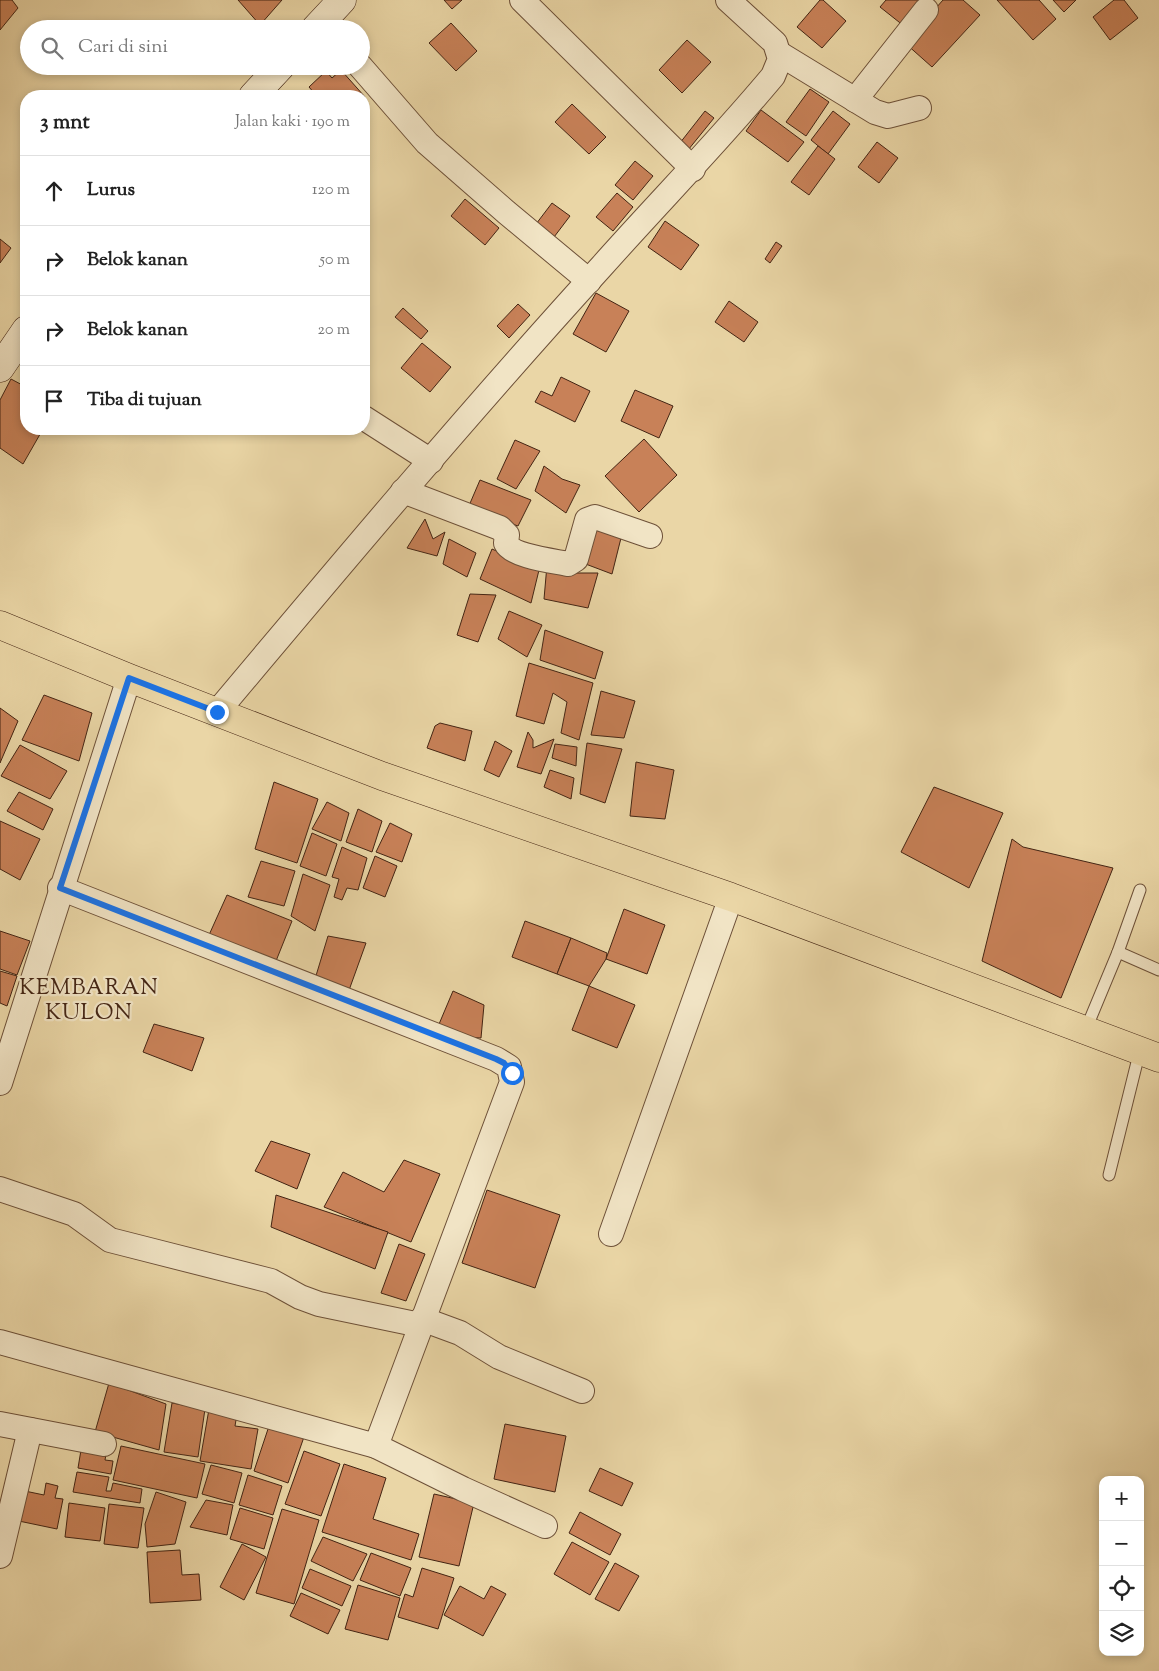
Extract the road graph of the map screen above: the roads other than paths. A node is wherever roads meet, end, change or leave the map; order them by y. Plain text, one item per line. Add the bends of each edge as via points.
1 (342, 0) edge
2 (522, 0) edge
3 (728, 0) edge
4 (926, 10) dead end
5 (327, 20) edge
6 (780, 54) junction
7 (273, 75) edge
8 (368, 75) edge
9 (259, 90) edge
10 (855, 100) junction
11 (919, 108) dead end
12 (693, 169) junction
13 (589, 281) junction
14 (20, 340) edge
15 (0, 368) edge
16 (370, 422) edge
17 (431, 462) junction
18 (403, 491) junction
19 (650, 536) dead end
20 (0, 625) edge
21 (129, 678) junction
22 (217, 712) junction
23 (60, 888) junction
24 (1140, 890) dead end
25 (731, 897) junction
26 (1118, 952) junction
27 (1159, 970) edge
28 (1086, 1029) junction
29 (1150, 1054) edge
30 (0, 1082) edge
31 (1110, 1175) dead end
32 (0, 1189) edge
33 (611, 1234) dead end
34 (421, 1322) junction
35 (0, 1342) edge
36 (582, 1391) dead end
37 (0, 1424) edge
38 (30, 1430) junction
39 (104, 1444) dead end
40 (376, 1446) junction
41 (545, 1526) dead end
42 (0, 1556) edge

1 - 5 street
2 - 12 street
3 - 6 street via 774,43
4 - 10 street
6 - 10 street
6 - 12 street via 773,76
7 - 9 street
8 - 13 street via 427,143
10 - 11 street via 888,116
12 - 13 street
13 - 17 street
14 - 15 street
16 - 17 street
17 - 18 street
18 - 19 street via 500,528 507,535 506,543 512,550 568,564 576,558 590,518
18 - 22 street
20 - 21 main road
21 - 22 main road
21 - 23 street
22 - 25 main road via 382,776
23 - 30 street
23 - 34 street via 496,1059 509,1067 512,1082
24 - 26 lane
25 - 28 main road
25 - 33 street
26 - 27 lane
26 - 28 lane
28 - 29 main road
29 - 31 lane
32 - 34 street via 74,1214 110,1240 271,1281 319,1304
34 - 36 street via 460,1333 499,1357
34 - 40 street
35 - 40 street
37 - 38 street
38 - 39 street
38 - 42 street
40 - 41 street

